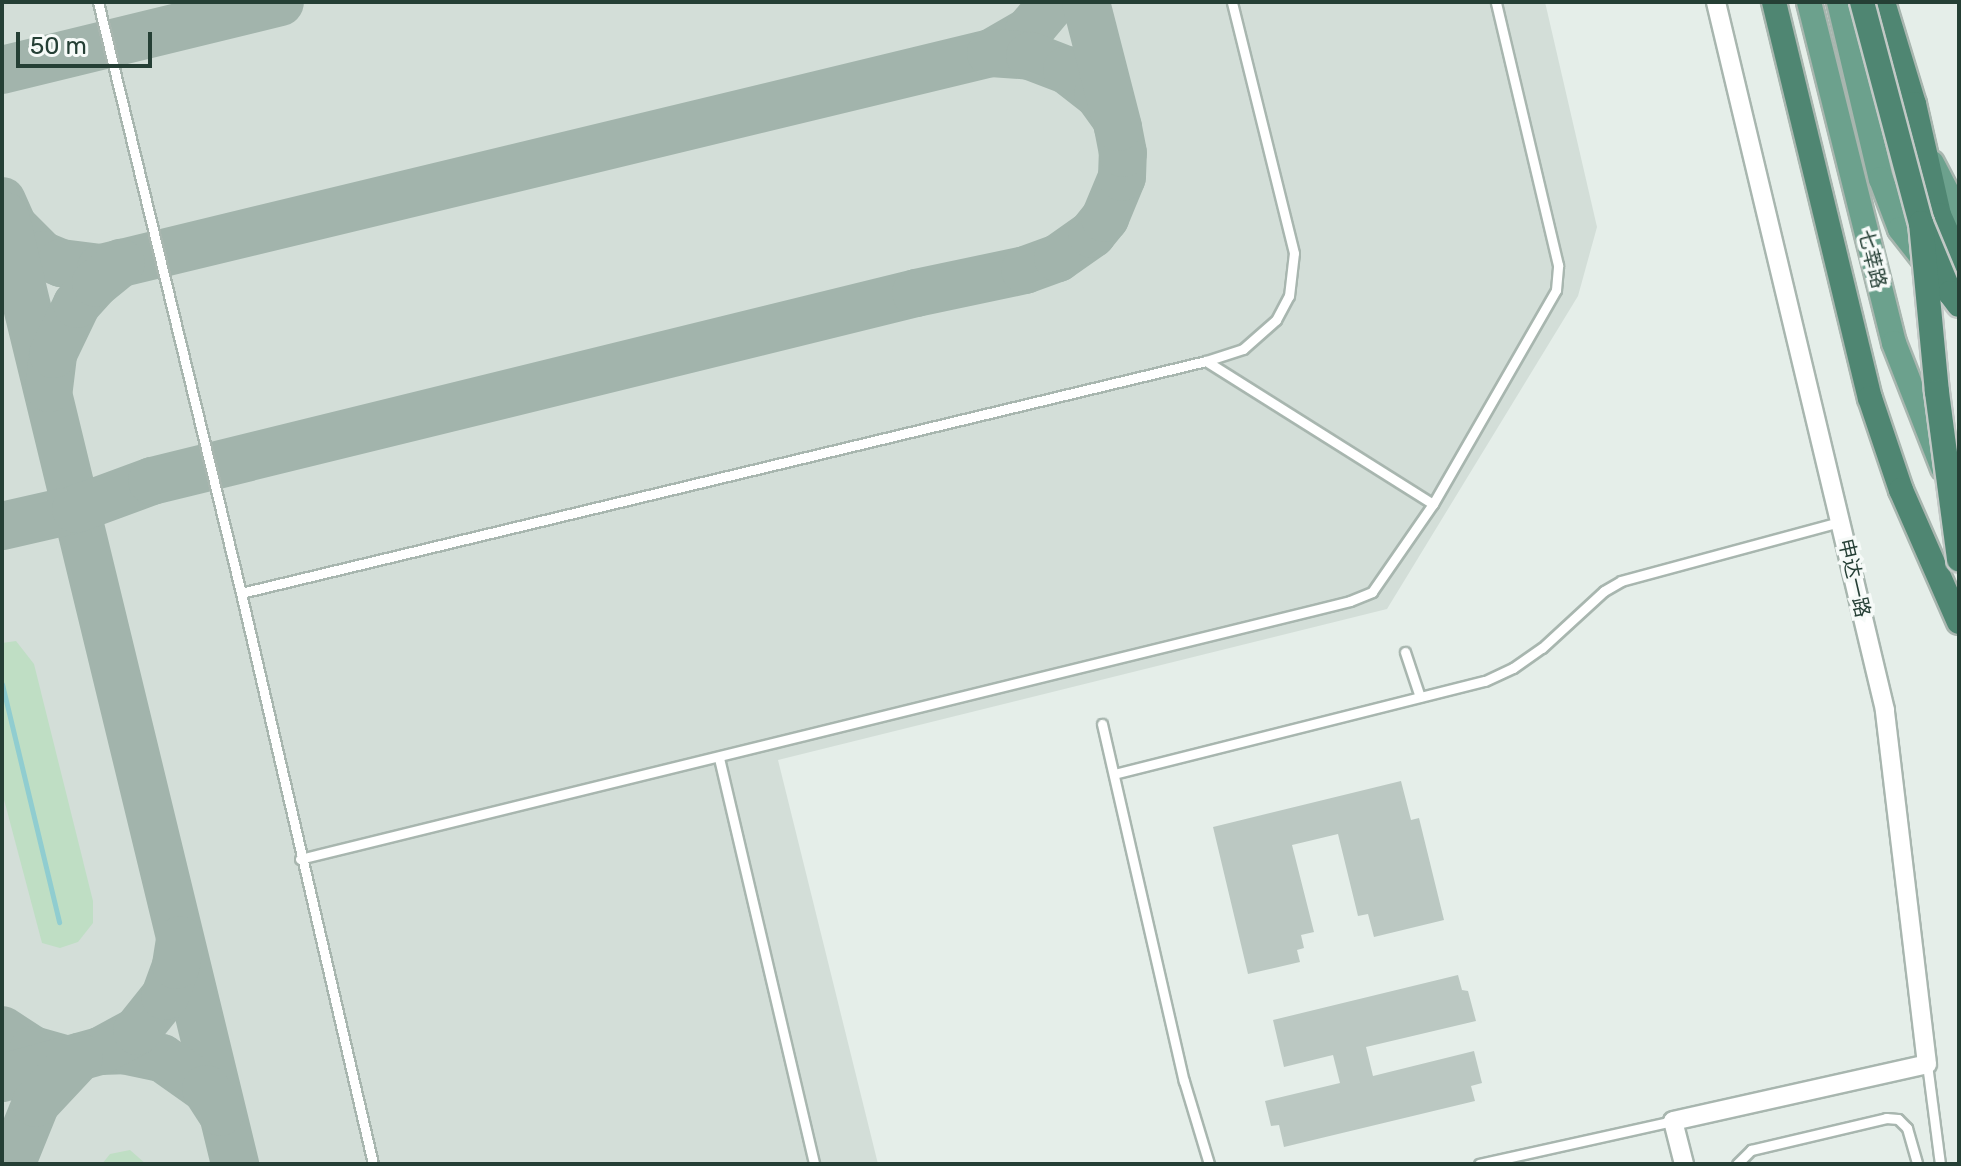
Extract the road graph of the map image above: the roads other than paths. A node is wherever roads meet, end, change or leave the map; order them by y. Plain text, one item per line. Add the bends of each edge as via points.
1 (98, 2) edge
2 (1232, 2) edge
3 (1496, 2) edge
4 (1716, 2) edge
5 (1774, 2) edge
6 (1809, 2) edge
7 (1839, 2) edge
8 (1862, 2) edge
9 (1883, 2) edge
10 (1891, 2) edge
11 (1928, 163) junction
12 (1959, 215) edge
13 (1921, 223) junction
14 (1959, 223) edge
15 (1959, 260) edge
16 (1959, 279) edge
17 (1959, 305) edge
18 (1206, 361) junction
19 (1433, 504) junction
20 (1959, 509) edge
21 (1840, 522) junction
22 (1959, 560) edge
23 (241, 593) junction
24 (1959, 622) edge
25 (1405, 652) dead end
26 (1420, 697) junction
27 (1102, 724) dead end
28 (719, 758) junction
29 (1114, 774) junction
30 (300, 859) junction
31 (1927, 1064) junction
32 (1673, 1121) junction
33 (1917, 1163) edge
34 (373, 1164) edge
35 (814, 1164) edge
36 (1209, 1164) edge
37 (1479, 1164) edge
38 (1684, 1164) edge
39 (1737, 1164) edge
40 (1931, 1164) edge
41 (1940, 1164) edge

1 - 23 lane
2 - 18 lane via 1291,237 1294,269 1289,296 1261,336 1243,349
3 - 19 lane via 1558,265 1556,290
4 - 21 street, 申达一路
5 - 24 highway via 1870,398 1901,490
6 - 20 main road, 七莘路 via 1894,343
7 - 16 main road via 1881,179 1900,229 1929,266
8 - 13 highway, bridge
9 - 11 highway
10 - 12 main road via 1933,165
11 - 14 highway
11 - 15 highway via 1939,215
13 - 17 highway, bridge
13 - 22 highway, bridge
18 - 19 lane
18 - 23 lane
19 - 28 lane via 1378,585 1361,598
21 - 26 lane via 1631,576 1612,585 1513,668 1485,681
21 - 31 street, 申达一路 via 1885,710
23 - 30 lane
25 - 26 lane
26 - 29 lane
27 - 29 lane
28 - 30 lane
28 - 35 lane
29 - 36 lane via 1184,1081
30 - 34 lane
31 - 32 street
31 - 41 lane, 申达一路
32 - 37 lane
32 - 38 street
33 - 39 lane via 1907,1128 1898,1119 1886,1118 1751,1150
33 - 40 lane

